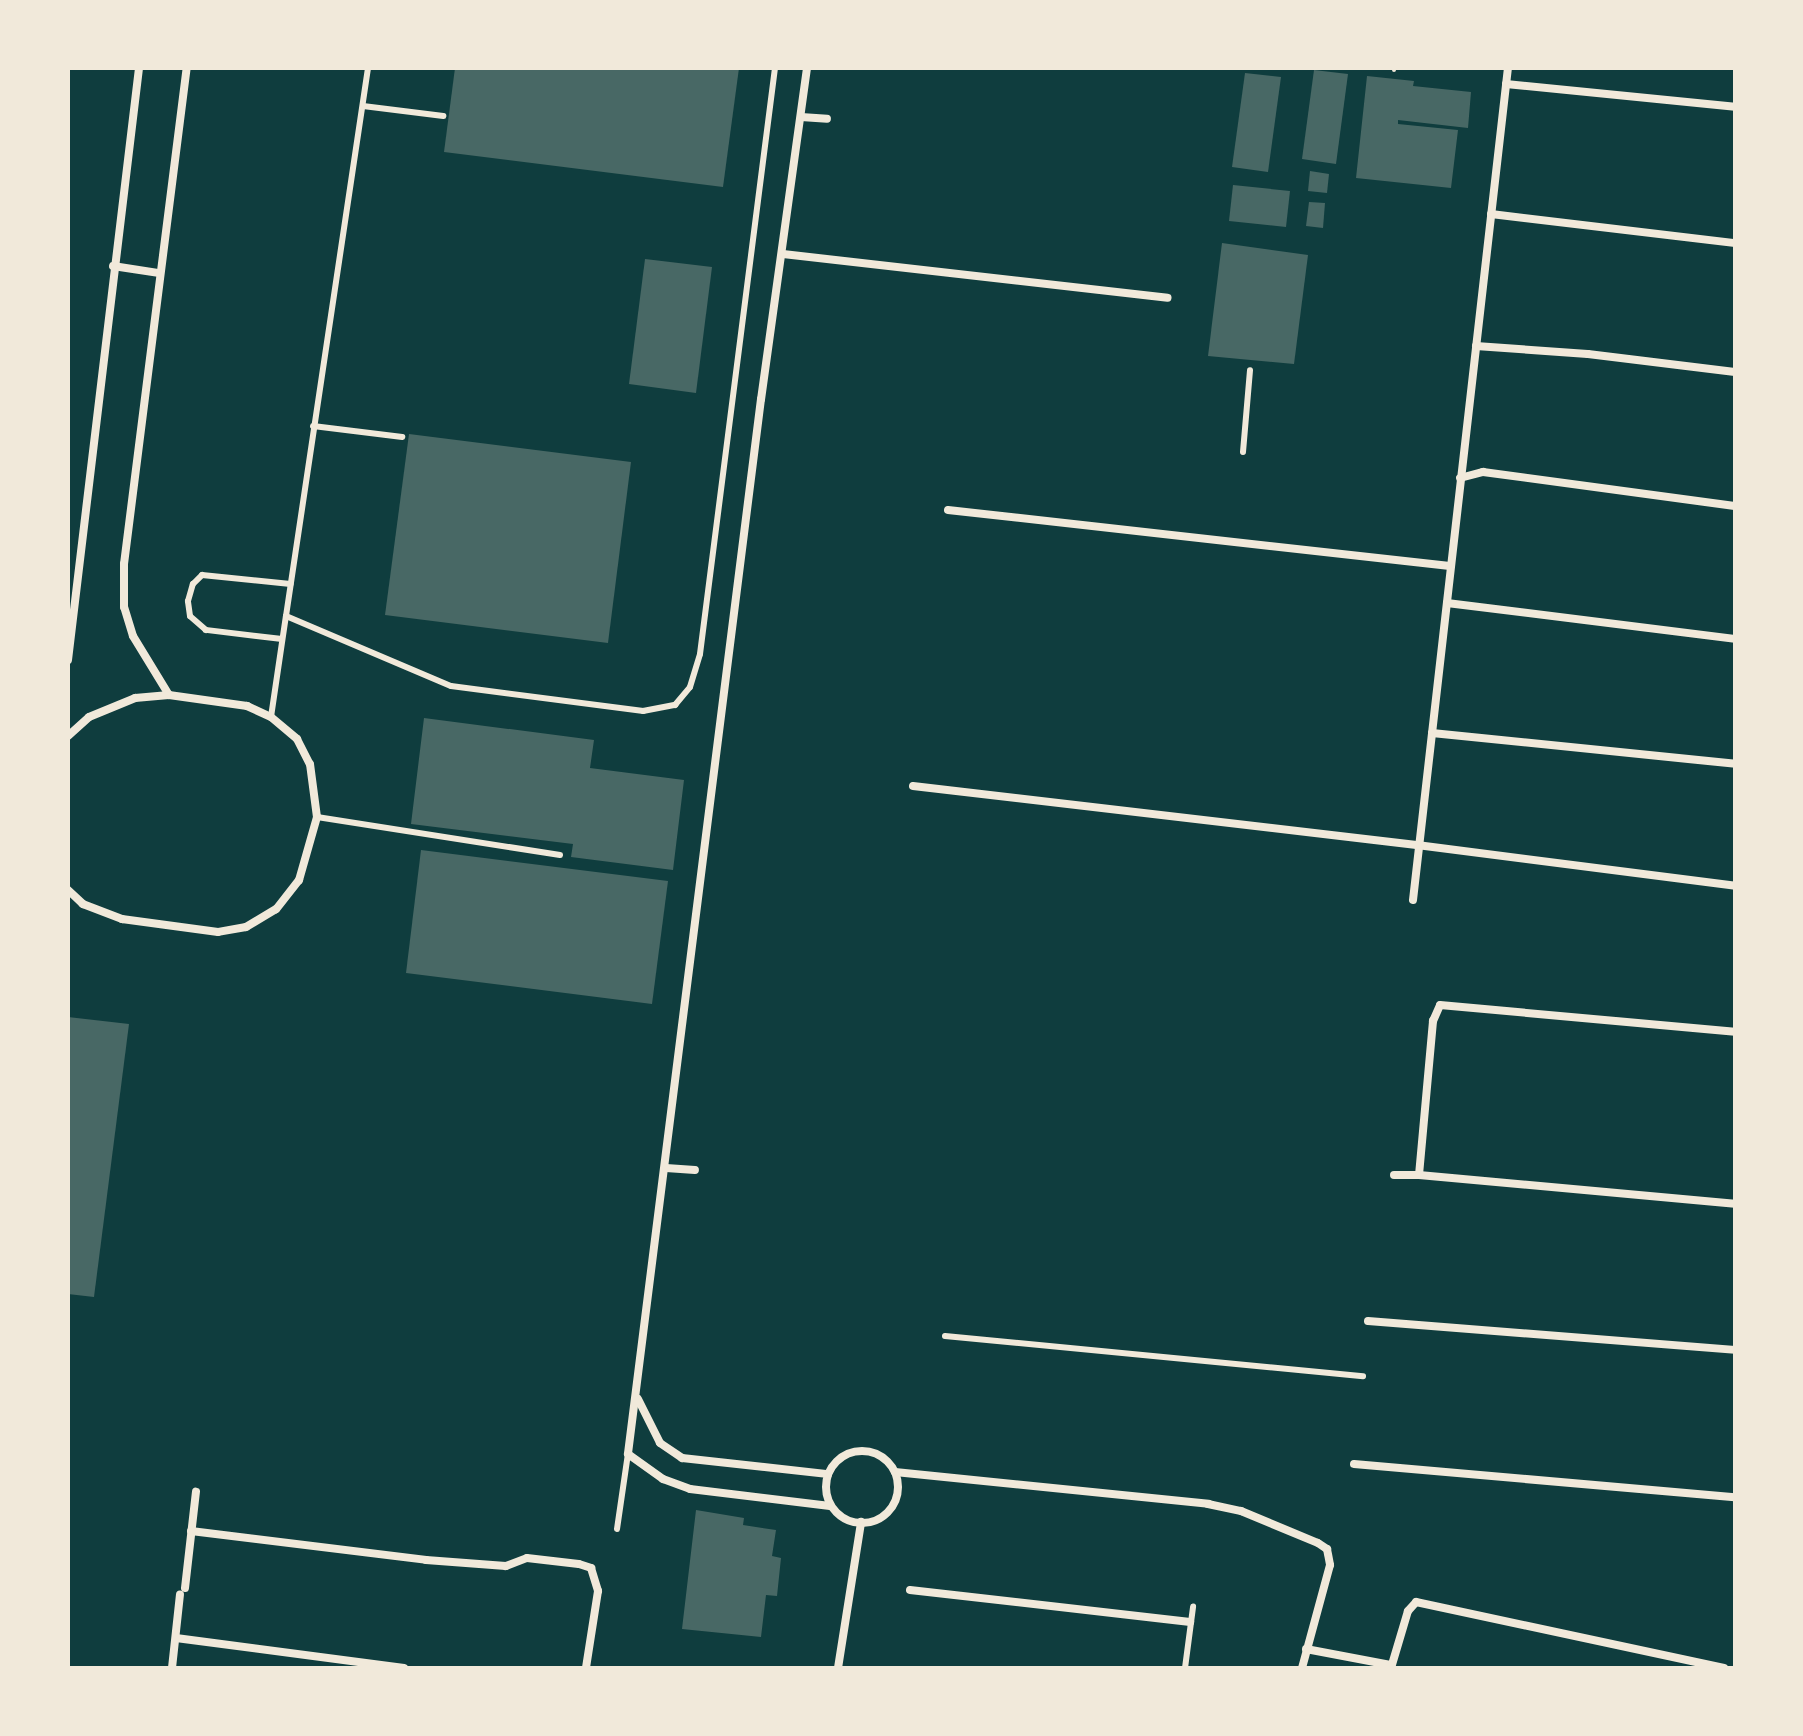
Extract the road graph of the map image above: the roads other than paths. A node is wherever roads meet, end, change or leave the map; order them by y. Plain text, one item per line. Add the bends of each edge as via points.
1 (139, 68) edge
2 (187, 68) edge
3 (368, 68) edge
4 (775, 68) edge
5 (807, 68) edge
6 (1508, 68) edge
7 (1506, 84) junction
8 (363, 106) junction
9 (1735, 107) edge
10 (443, 116) dead end
11 (801, 117) junction
12 (827, 119) dead end
13 (1491, 214) junction
14 (1735, 243) edge
15 (783, 254) junction
16 (113, 266) junction
17 (159, 273) junction
18 (1167, 298) dead end
19 (1476, 346) junction
20 (1250, 370) dead end
21 (1735, 372) edge
22 (313, 426) junction
23 (402, 437) dead end
24 (1243, 452) dead end
25 (1460, 478) junction
26 (1735, 506) edge
27 (948, 510) dead end
28 (1450, 566) junction
29 (291, 584) junction
30 (1447, 603) junction
31 (286, 616) junction
32 (282, 639) junction
33 (1735, 639) edge
34 (68, 660) edge
35 (169, 695) junction
36 (271, 717) junction
37 (1432, 733) junction
38 (68, 736) edge
39 (1735, 764) edge
40 (913, 786) dead end
41 (317, 817) junction
42 (1417, 845) junction
43 (560, 855) dead end
44 (1735, 886) edge
45 (68, 890) edge
46 (1413, 900) dead end
47 (1735, 1032) edge
48 (666, 1168) junction
49 (695, 1170) dead end
50 (1394, 1175) dead end
51 (1419, 1175) junction
52 (1735, 1204) edge
53 (1368, 1321) dead end
54 (945, 1336) dead end
55 (1735, 1350) edge
56 (1363, 1376) dead end
57 (638, 1399) junction
58 (628, 1454) junction
59 (1354, 1464) dead end
60 (895, 1472) junction
61 (828, 1474) junction
62 (196, 1492) dead end
63 (1735, 1497) edge
64 (830, 1506) junction
65 (861, 1522) junction
66 (617, 1529) dead end
67 (191, 1531) junction
68 (910, 1590) dead end
69 (1193, 1607) dead end
70 (1190, 1622) junction
71 (176, 1638) junction
72 (1306, 1649) junction
73 (1391, 1667) edge
74 (172, 1668) edge
75 (404, 1668) edge
76 (586, 1668) edge
77 (838, 1668) edge
78 (1185, 1668) edge
79 (1302, 1668) edge
80 (1724, 1668) edge

1 - 16 street
2 - 17 street
3 - 8 lane
4 - 31 lane via 700,654 690,687 675,705 643,711 451,686
5 - 11 street
6 - 7 street
7 - 9 street
7 - 13 street
8 - 10 lane
8 - 22 lane
11 - 12 street
11 - 15 street
13 - 14 street
13 - 19 street
15 - 18 street
15 - 48 street
16 - 17 street
16 - 34 street
17 - 35 street via 124,564 124,607 133,636
19 - 21 street
19 - 25 street
20 - 24 lane
22 - 23 lane
22 - 29 lane
25 - 26 street via 1483,472
25 - 28 street
27 - 28 street
28 - 30 street
29 - 31 lane
29 - 32 lane via 202,575 188,601 190,616 206,630
30 - 33 street
30 - 37 street
31 - 32 lane
32 - 36 lane
35 - 36 street via 247,706
35 - 38 street via 112,705
36 - 41 street via 297,739 310,764
37 - 39 street
37 - 42 street
40 - 42 street
41 - 43 lane
41 - 45 street via 299,880 276,909 246,927 218,932 122,919 83,904
42 - 44 street
42 - 46 street
47 - 51 street via 1440,1005 1433,1021
48 - 49 street
48 - 57 street
50 - 51 street
51 - 52 street
53 - 55 street
54 - 56 lane
57 - 58 street
57 - 61 street via 660,1443 682,1458
58 - 64 street via 663,1479 690,1489
58 - 66 lane
59 - 63 street
60 - 61 street via 881,1456 860,1451 839,1460
60 - 65 street via 898,1484 892,1507 873,1521
60 - 72 street via 1241,1511 1327,1549 1330,1565
61 - 64 street
62 - 67 street
64 - 65 street
65 - 77 street
67 - 71 street
67 - 76 street via 426,1560 506,1566 527,1558 591,1568 598,1591
68 - 70 street
69 - 70 lane
70 - 78 lane
71 - 74 street
71 - 75 street
72 - 73 street
72 - 79 street
73 - 80 street via 1408,1611 1416,1602

